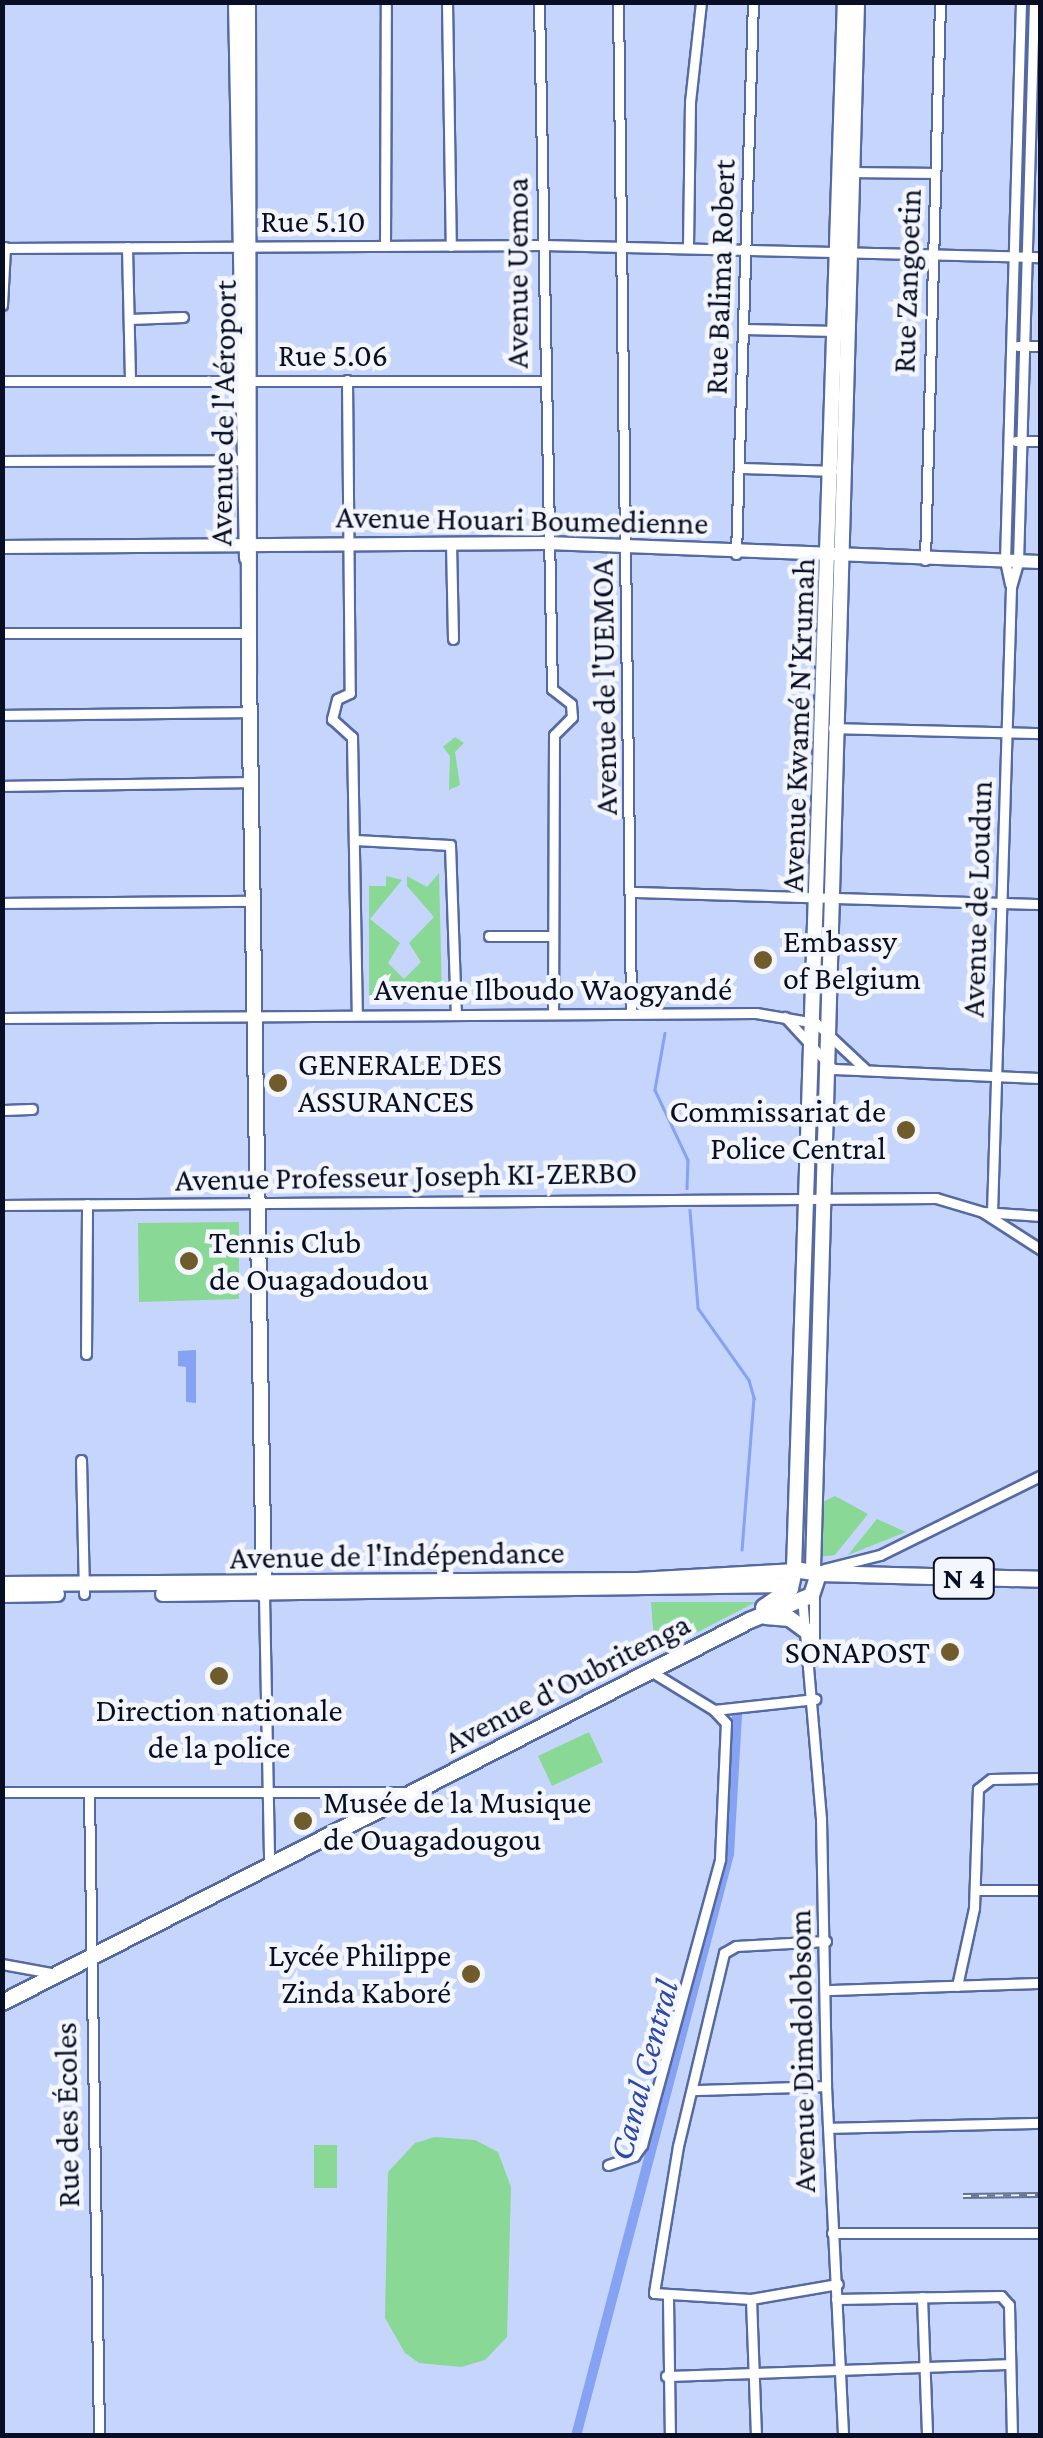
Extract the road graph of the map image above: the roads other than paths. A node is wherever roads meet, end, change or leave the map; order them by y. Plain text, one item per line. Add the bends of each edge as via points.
1 (236, 2) edge
2 (248, 2) edge
3 (386, 2) edge
4 (447, 2) edge
5 (540, 2) edge
6 (618, 2) edge
7 (700, 2) edge
8 (754, 2) edge
9 (846, 2) edge
10 (857, 2) edge
11 (940, 2) edge
12 (1021, 2) edge
13 (1037, 3) edge
14 (847, 134) junction
15 (1017, 164) junction
16 (1035, 165) edge
17 (852, 172) junction
18 (935, 174) junction
19 (542, 244) junction
20 (126, 246) junction
21 (247, 246) junction
22 (385, 246) junction
23 (451, 246) junction
24 (622, 246) junction
25 (688, 246) junction
26 (4, 248) edge
27 (746, 248) junction
28 (844, 251) junction
29 (933, 254) junction
30 (1014, 256) junction
31 (1026, 257) junction
32 (1040, 257) edge
33 (2, 306) edge
34 (184, 317) dead end
35 (130, 319) junction
36 (744, 329) junction
37 (837, 331) junction
38 (1012, 346) junction
39 (1024, 346) junction
40 (1040, 346) edge
41 (247, 379) junction
42 (2, 380) edge
43 (130, 380) junction
44 (347, 380) junction
45 (543, 381) junction
46 (1008, 440) junction
47 (1021, 441) junction
48 (1040, 441) edge
49 (248, 460) junction
50 (2, 461) edge
51 (739, 468) junction
52 (836, 479) junction
53 (349, 542) junction
54 (451, 542) junction
55 (547, 542) junction
56 (248, 543) junction
57 (2, 546) edge
58 (628, 546) junction
59 (736, 554) junction
60 (835, 559) junction
61 (925, 560) junction
62 (1011, 561) junction
63 (1040, 562) edge
64 (2, 633) edge
65 (250, 633) junction
66 (454, 639) dead end
67 (250, 712) junction
68 (2, 715) edge
69 (831, 728) junction
70 (1008, 733) junction
71 (1040, 734) edge
72 (252, 782) junction
73 (2, 786) edge
74 (355, 840) junction
75 (632, 892) junction
76 (827, 896) junction
77 (252, 901) junction
78 (1001, 902) junction
79 (2, 903) edge
80 (1040, 904) edge
81 (488, 936) dead end
82 (553, 936) junction
83 (631, 1012) junction
84 (553, 1013) junction
85 (456, 1014) junction
86 (356, 1015) junction
87 (254, 1016) junction
88 (785, 1017) junction
89 (2, 1018) edge
90 (816, 1023) junction
91 (830, 1036) junction
92 (815, 1054) junction
93 (828, 1068) junction
94 (864, 1068) junction
95 (996, 1078) junction
96 (1040, 1078) edge
97 (2, 1110) edge
98 (32, 1110) dead end
99 (816, 1198) junction
100 (256, 1202) junction
101 (87, 1204) junction
102 (2, 1205) edge
103 (988, 1213) junction
104 (1040, 1216) edge
105 (1040, 1249) edge
106 (86, 1354) dead end
107 (80, 1460) dead end
108 (1040, 1476) edge
109 (1040, 1580) edge
110 (804, 1582) junction
111 (2, 1584) edge
112 (84, 1590) junction
113 (264, 1590) junction
114 (2, 1595) edge
115 (755, 1618) junction
116 (807, 1632) junction
117 (813, 1664) junction
118 (652, 1672) junction
119 (815, 1700) junction
120 (714, 1710) junction
121 (1040, 1778) edge
122 (2, 1792) edge
123 (89, 1792) junction
124 (267, 1792) junction
125 (417, 1792) junction
126 (270, 1868) junction
127 (976, 1890) junction
128 (1040, 1890) edge
129 (826, 1940) junction
130 (89, 1957) junction
131 (2, 1964) edge
132 (57, 1974) junction
133 (1040, 1984) edge
134 (957, 1986) junction
135 (828, 1990) junction
136 (2, 2002) edge
137 (826, 2086) junction
138 (694, 2090) junction
139 (1040, 2123) edge
140 (828, 2128) junction
141 (608, 2165) dead end
142 (1038, 2233) edge
143 (832, 2234) junction
144 (838, 2284) junction
145 (922, 2297) junction
146 (668, 2298) junction
147 (752, 2298) junction
148 (836, 2300) junction
149 (1009, 2364) junction
150 (923, 2368) junction
151 (838, 2371) junction
152 (751, 2373) junction
153 (666, 2376) junction
154 (99, 2436) edge
155 (670, 2436) edge
156 (756, 2436) edge
157 (843, 2436) edge
158 (927, 2436) edge
159 (1012, 2436) edge

1 - 21 main road, Avenue de l'Aéroport
2 - 21 main road, Avenue de l'Aéroport
3 - 22 street
4 - 23 street
5 - 19 street, Avenue Uemoa
6 - 24 street, Avenue de l'UEMOA
7 - 25 street via 690,102
8 - 27 street, Rue Balima Robert
9 - 14 main road, Avenue Kwamé N'Krumah
10 - 14 main road, Avenue Kwamé N'Krumah
11 - 18 street, Rue Zangoetin
12 - 15 street, Avenue de Loudun
13 - 16 street, Avenue de Loudun
14 - 17 main road, Avenue Kwamé N'Krumah
14 - 28 main road, Avenue Kwamé N'Krumah
15 - 16 street
15 - 30 street, Avenue de Loudun
16 - 31 street, Avenue de Loudun
17 - 18 street
17 - 28 main road, Avenue Kwamé N'Krumah
18 - 29 street, Rue Zangoetin
19 - 23 street, Rue 5.10
19 - 24 street, Rue 5.10
19 - 45 street, Avenue Uemoa
20 - 21 street, Rue 5.10
20 - 26 street, Rue 5.10
20 - 35 street
21 - 22 street, Rue 5.10
21 - 41 main road, Avenue de l'Aéroport
22 - 23 street, Rue 5.10
24 - 25 street, Rue 5.10
24 - 58 street, Avenue de l'UEMOA
25 - 27 street, Rue 5.10
26 - 33 street
27 - 28 street, Rue 5.10
27 - 36 street, Rue Balima Robert
28 - 29 street, Rue 5.10
28 - 37 main road, Avenue Kwamé N'Krumah
28 - 52 main road, Avenue Kwamé N'Krumah
29 - 30 street, Rue 5.10
29 - 61 street, Rue Zangoetin
30 - 31 street, Rue 5.10
30 - 38 street, Avenue de Loudun
31 - 32 street, Rue 5.10
31 - 39 street, Avenue de Loudun
34 - 35 street
35 - 43 street
36 - 37 street
36 - 51 street, Rue Balima Robert
37 - 52 main road, Avenue Kwamé N'Krumah
38 - 39 street
38 - 46 street, Avenue de Loudun
39 - 40 street
39 - 47 street, Avenue de Loudun
41 - 43 street, Rue 5.06
41 - 44 street, Rue 5.06
41 - 49 main road, Avenue de l'Aéroport
42 - 43 street, Rue 5.06
44 - 45 street, Rue 5.06
44 - 53 street
45 - 55 street, Avenue Uemoa
46 - 47 street
46 - 62 street, Avenue de Loudun
47 - 48 street
47 - 62 street, Avenue de Loudun
49 - 50 street
49 - 56 main road, Avenue de l'Aéroport
51 - 52 street
51 - 59 street, Rue Balima Robert
52 - 60 main road, Avenue Kwamé N'Krumah
53 - 54 main road, Avenue Houari Boumedienne
53 - 56 main road, Avenue Houari Boumedienne
53 - 74 street via 350,693 337,699 332,718 352,737
54 - 55 main road, Avenue Houari Boumedienne
54 - 66 street
55 - 58 main road, Avenue Houari Boumedienne
55 - 82 street, Avenue Uemoa via 552,689 572,704 572,717 554,735
56 - 57 main road, Avenue Houari Boumedienne
56 - 65 main road, Avenue de l'Aéroport
58 - 59 main road, Avenue Houari Boumedienne
58 - 75 street, Avenue de l'UEMOA
59 - 60 main road, Avenue Houari Boumedienne
60 - 61 main road, Avenue Houari Boumedienne
60 - 69 main road, Avenue Kwamé N'Krumah
61 - 62 main road, Avenue Houari Boumedienne
62 - 63 main road, Avenue Houari Boumedienne
62 - 70 street, Avenue de Loudun
64 - 65 street
65 - 67 main road, Avenue de l'Aéroport
67 - 68 street
67 - 72 main road, Avenue de l'Aéroport
69 - 70 street
69 - 76 main road, Avenue Kwamé N'Krumah
70 - 71 street
70 - 78 street, Avenue de Loudun
72 - 73 street
72 - 77 main road, Avenue de l'Aéroport
74 - 85 street via 450,845
74 - 86 street
75 - 76 street
75 - 83 street, Avenue de l'UEMOA
76 - 78 street
76 - 90 main road, Avenue Kwamé N'Krumah
76 - 91 main road, Avenue Kwamé N'Krumah
77 - 79 street
77 - 87 main road, Avenue de l'Aéroport
78 - 80 street
78 - 95 street, Avenue de Loudun
81 - 82 street
82 - 84 street
83 - 84 street, Avenue Ilboudo Waogyandé
83 - 88 street, Avenue Ilboudo Waogyandé
84 - 85 street, Avenue Ilboudo Waogyandé
85 - 86 street, Avenue Ilboudo Waogyandé
86 - 87 street, Avenue Ilboudo Waogyandé
87 - 89 street, Avenue Ilboudo Waogyandé
87 - 100 main road, Avenue de l'Aéroport
88 - 90 street, Avenue Ilboudo Waogyandé
88 - 92 street
90 - 91 street
90 - 92 main road, Avenue Kwamé N'Krumah
91 - 93 main road, Avenue Kwamé N'Krumah
91 - 94 street
92 - 93 street
92 - 99 main road, Avenue Kwamé N'Krumah
93 - 94 street
93 - 99 main road, Avenue Kwamé N'Krumah
94 - 95 street
95 - 96 street
95 - 103 street, Avenue de Loudun
97 - 98 street
99 - 100 street, Avenue Professeur Joseph KI-ZERBO
99 - 103 street, Avenue Professeur Joseph KI-ZERBO via 936,1198
99 - 110 main road, Avenue Kwamé N'Krumah
100 - 101 street, Avenue Professeur Joseph KI-ZERBO
100 - 113 main road, Avenue de l'Aéroport
101 - 102 street, Avenue Professeur Joseph KI-ZERBO
101 - 106 street
103 - 104 street
103 - 105 street
107 - 112 street
108 - 110 street via 880,1555
109 - 110 highway, N 4 via 887,1574
110 - 113 main road, Avenue de l'Indépendance via 764,1577
110 - 115 highway, Avenue d'Oubritenga
110 - 116 street, Avenue Dimdolobsom
110 - 117 street, Avenue Dimdolobsom
111 - 112 main road, Avenue de l'Indépendance
112 - 113 main road, Avenue de l'Indépendance
112 - 114 main road, Avenue de l'Indépendance
113 - 124 street
115 - 116 highway via 788,1618
115 - 118 highway, Avenue d'Oubritenga
116 - 117 street, Avenue Dimdolobsom
117 - 119 street, Avenue Dimdolobsom
118 - 120 street
118 - 125 highway, Avenue d'Oubritenga
119 - 120 street
119 - 129 street, Avenue Dimdolobsom
120 - 141 street via 726,1723 720,1859 642,2145 634,2156
121 - 127 street via 991,1779 978,1789
122 - 123 street
123 - 124 street
123 - 130 street, Rue des Écoles
124 - 125 street
124 - 126 street
125 - 126 highway, Avenue d'Oubritenga
126 - 130 highway, Avenue d'Oubritenga
127 - 128 street
127 - 134 street
129 - 135 street, Avenue Dimdolobsom
129 - 138 street via 730,1947
130 - 132 highway, Avenue d'Oubritenga
130 - 154 street, Rue des Écoles
131 - 132 street
132 - 136 highway, Avenue d'Oubritenga
133 - 134 street
134 - 135 street
135 - 137 street, Avenue Dimdolobsom
137 - 138 street
137 - 140 street, Avenue Dimdolobsom
138 - 146 street via 654,2292
139 - 140 street
140 - 143 street, Avenue Dimdolobsom
142 - 143 street
143 - 144 street, Avenue Dimdolobsom
144 - 147 street
144 - 148 street, Avenue Dimdolobsom
145 - 148 street
145 - 149 street via 995,2294 1009,2305
145 - 150 street
146 - 147 street
146 - 153 street
147 - 152 street
148 - 151 street, Avenue Dimdolobsom
149 - 150 street
149 - 159 street
150 - 151 street
150 - 158 street
151 - 152 street
151 - 157 street, Avenue Dimdolobsom
152 - 153 street
152 - 156 street
153 - 155 street

